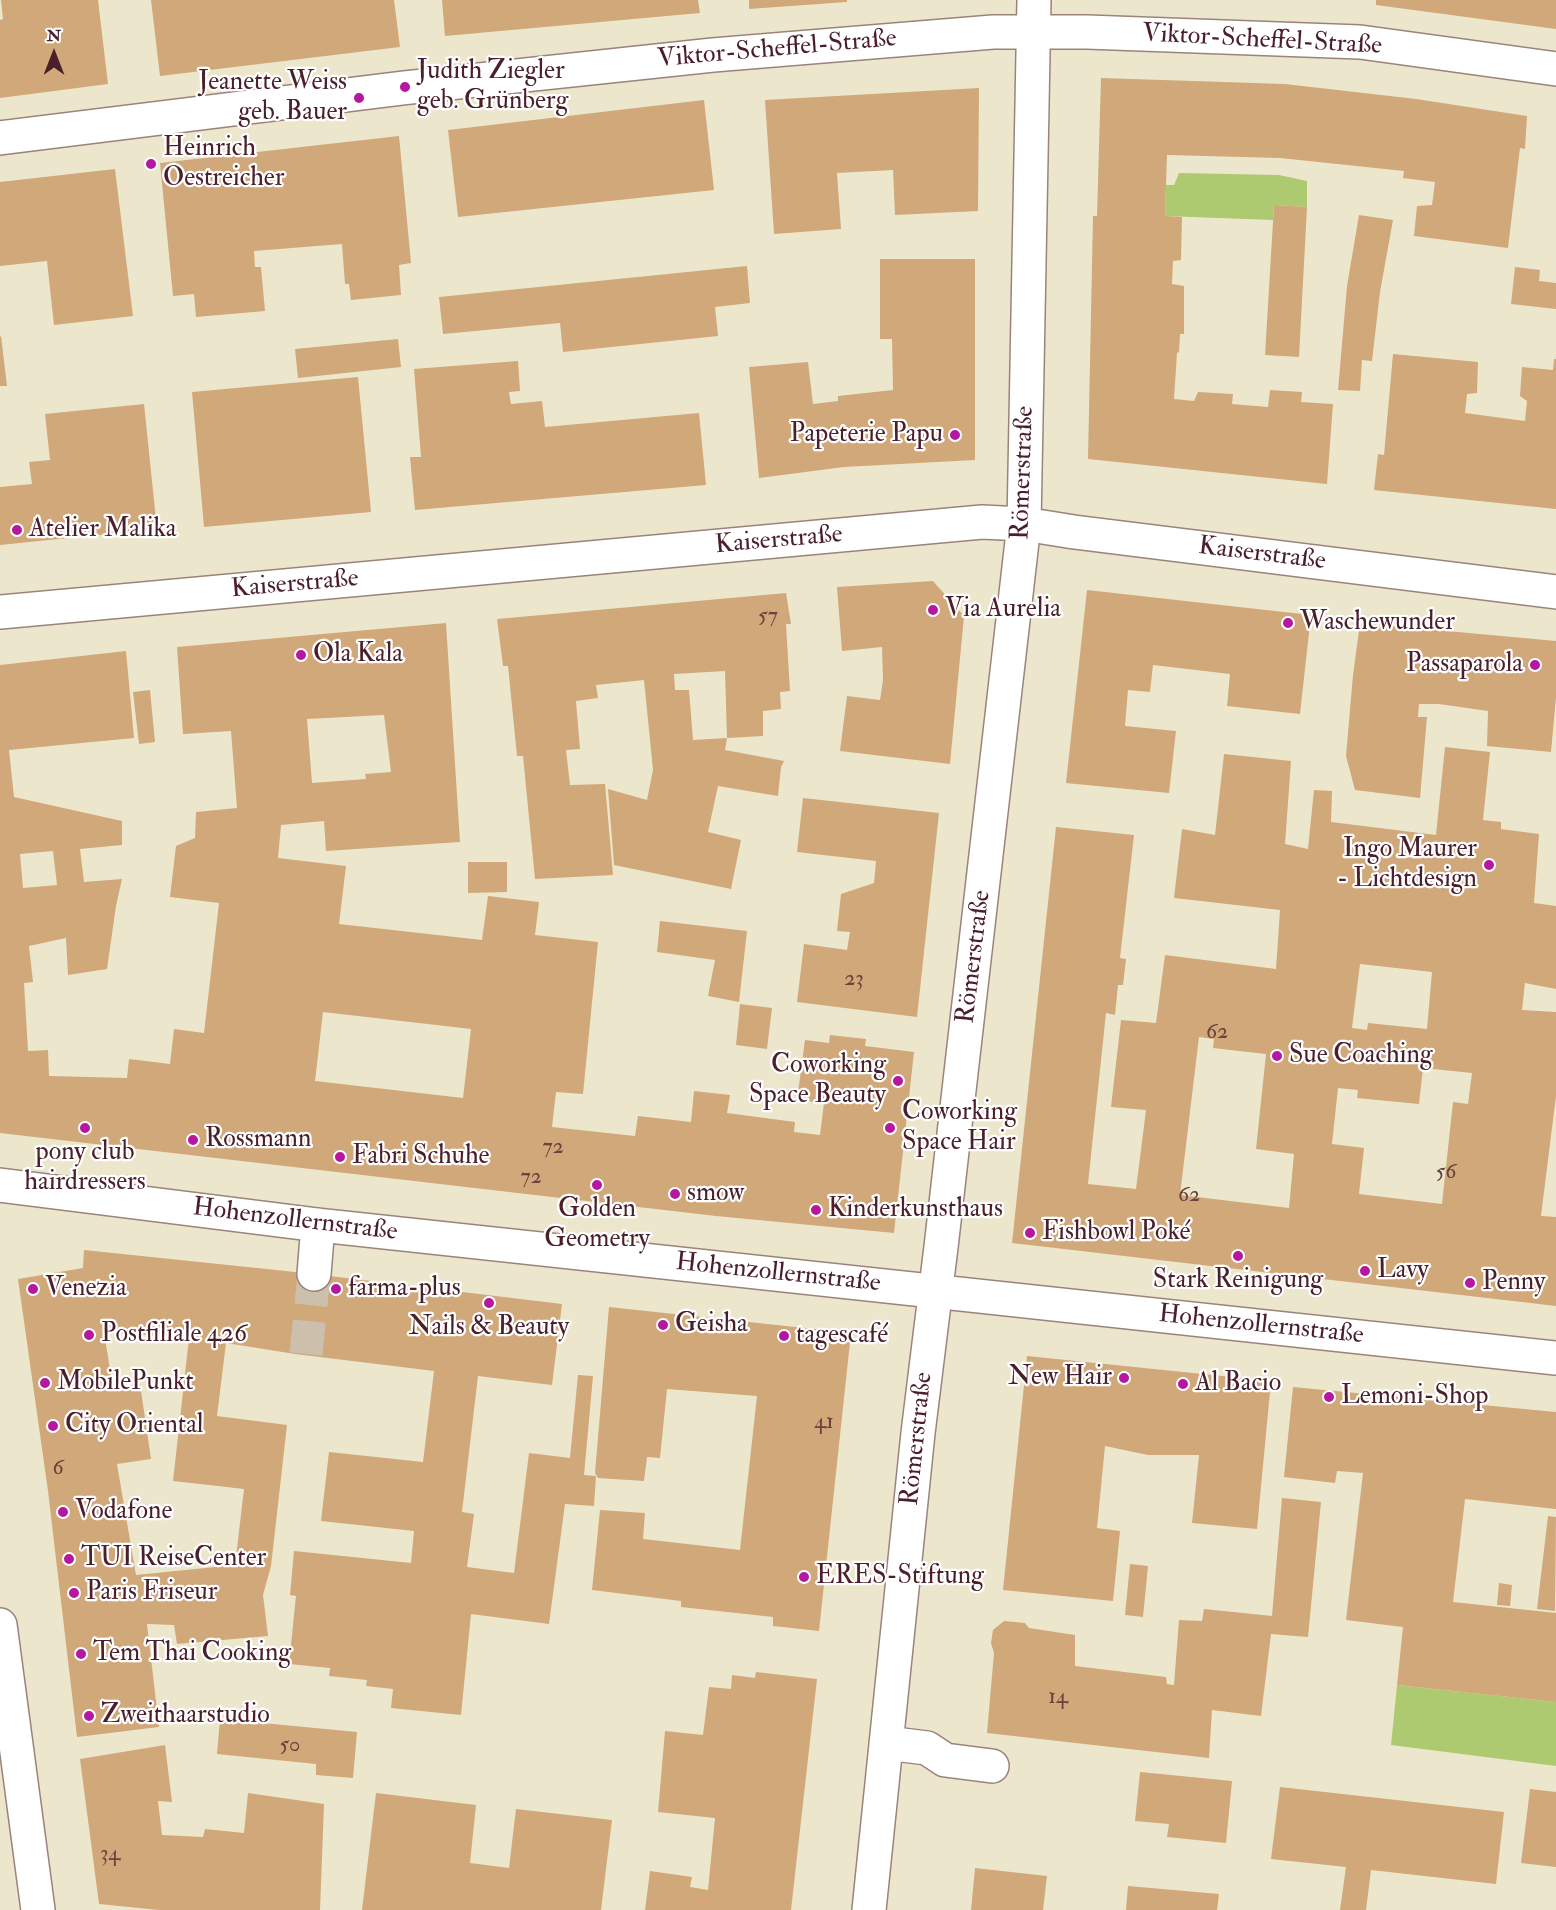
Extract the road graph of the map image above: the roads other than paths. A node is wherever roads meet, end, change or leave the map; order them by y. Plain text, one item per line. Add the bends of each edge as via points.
1 (1033, 15) edge
2 (1556, 69) edge
3 (0, 138) edge
4 (1024, 524) junction
5 (1556, 592) edge
6 (0, 612) edge
7 (0, 1185) edge
8 (318, 1225) junction
9 (314, 1274) tunnel mouth
10 (936, 1292) junction
11 (1556, 1358) edge
12 (0, 1625) edge
13 (7, 1715) edge
14 (886, 1743) junction
15 (992, 1766) dead end
16 (38, 1910) edge
17 (868, 1910) edge

1 - 2 street, Viktor-Scheffel-Straße via 1360,42
1 - 3 street, Viktor-Scheffel-Straße via 993,32 701,56
1 - 4 street, Römerstraße
4 - 5 street, Kaiserstraße
4 - 6 street, Kaiserstraße via 982,522
4 - 10 street, Römerstraße
7 - 8 street, Hohenzollernstraße
8 - 9 street
8 - 10 street, Hohenzollernstraße
10 - 11 street, Hohenzollernstraße
10 - 14 street, Römerstraße
12 - 13 street
13 - 16 street
14 - 15 street via 927,1748 945,1760
14 - 17 street, Römerstraße

